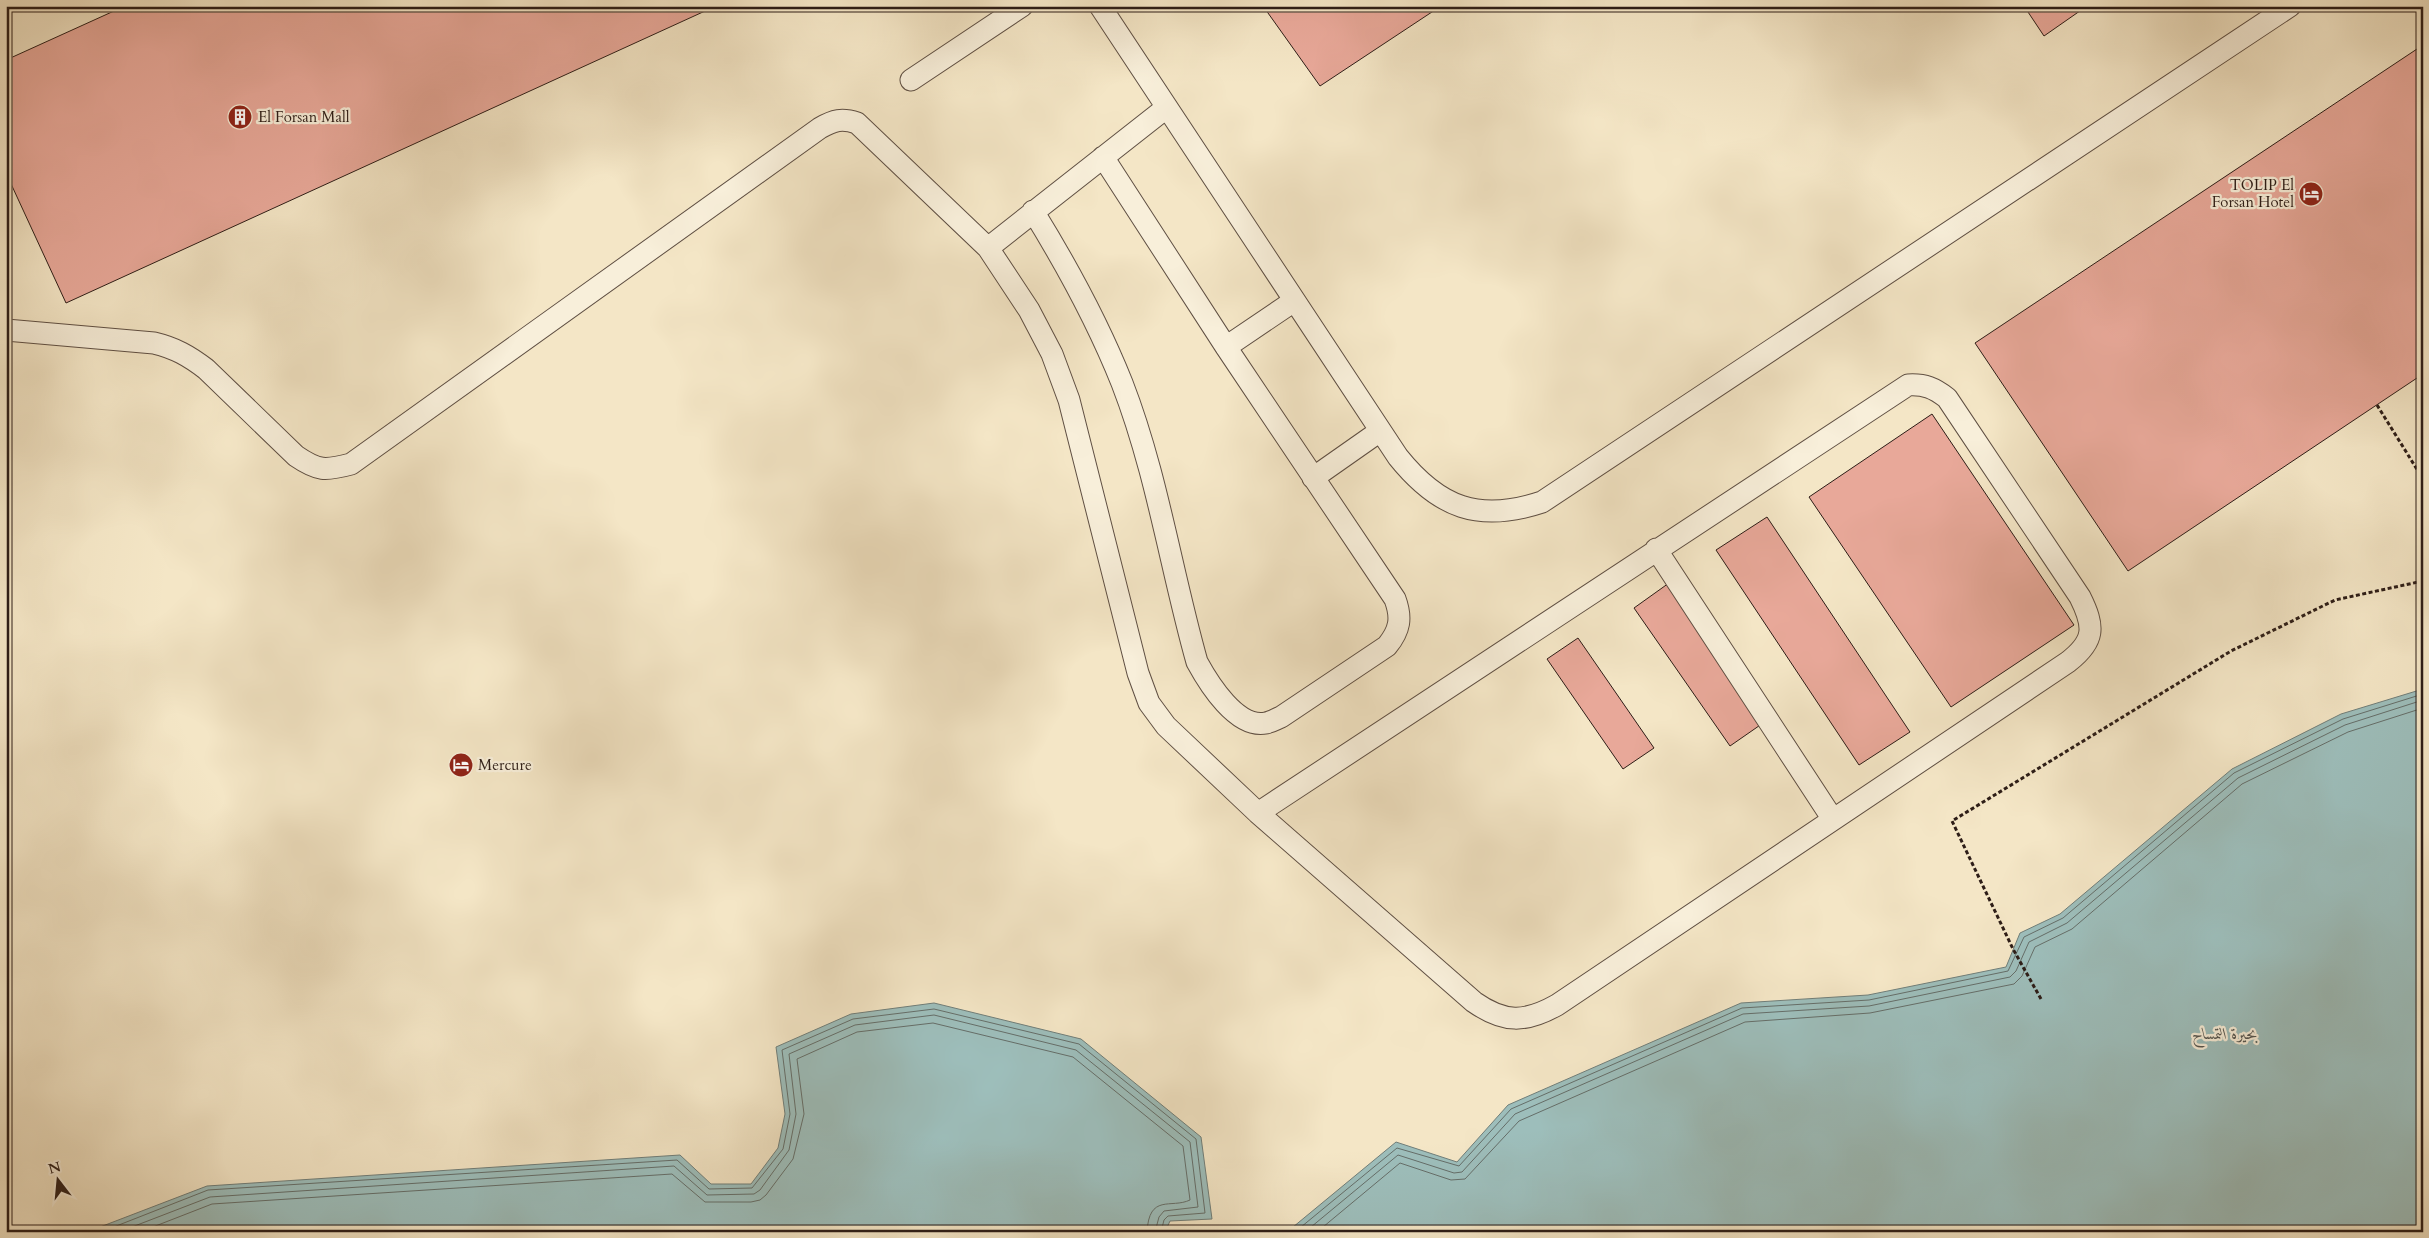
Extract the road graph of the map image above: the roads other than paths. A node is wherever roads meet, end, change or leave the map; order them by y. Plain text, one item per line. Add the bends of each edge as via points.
1 (1022, 6) edge
2 (2290, 6) edge
3 (1105, 14) edge
4 (911, 80) dead end
5 (1166, 108) junction
6 (1103, 158) junction
7 (1034, 211) junction
8 (988, 248) junction
9 (1294, 301) junction
10 (6, 330) edge
11 (1226, 347) junction
12 (1380, 431) junction
13 (1313, 478) junction
14 (1656, 549) junction
15 (1258, 813) junction
16 (1832, 818) junction

1 - 4 lane
2 - 12 lane via 1542,502 1519,510 1491,512 1463,508 1438,496 1415,479
3 - 5 lane
5 - 6 lane
5 - 9 lane
6 - 7 lane
6 - 11 lane
7 - 8 lane
7 - 13 lane via 1067,266 1122,384 1142,446 1197,662 1205,677 1236,714 1249,722 1266,724 1281,717 1388,646 1400,624 1395,599
8 - 10 lane via 868,130 845,119 832,121 351,464 333,469 313,467 296,456 206,369 172,347
8 - 15 lane via 1029,310 1052,354 1069,400 1138,673 1149,703 1166,726
9 - 11 lane
9 - 12 lane
11 - 13 lane
12 - 13 lane
14 - 15 lane
14 - 16 lane
14 - 16 lane via 1897,390 1921,384 1935,388 1947,398 2080,597 2089,615 2091,635 2081,651
15 - 16 lane via 1474,1002 1505,1018 1523,1019 1557,1005

